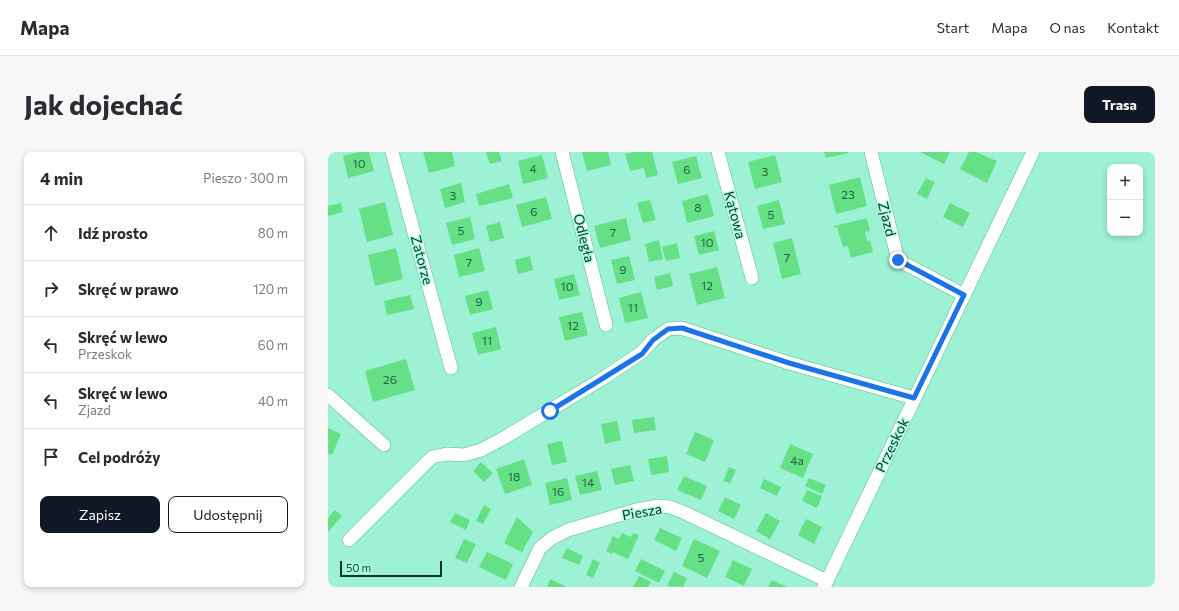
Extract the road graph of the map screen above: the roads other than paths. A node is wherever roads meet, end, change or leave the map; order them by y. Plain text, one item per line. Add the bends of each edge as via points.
1 (392, 152) edge
2 (562, 152) edge
3 (718, 152) edge
4 (871, 152) edge
5 (1028, 153) edge
6 (752, 278) dead end
7 (964, 295) junction
8 (606, 325) dead end
9 (451, 368) dead end
10 (328, 395) edge
11 (914, 398) junction
12 (384, 445) dead end
13 (349, 540) dead end
14 (825, 584) edge
15 (521, 587) edge

1 - 9 street, Zatorze
2 - 8 street, Odległa
3 - 6 street, Kątowa
4 - 7 street, Zjazd via 898,260
5 - 7 street, Przeskok
7 - 11 street, Przeskok
10 - 12 street
11 - 13 street via 789,363 682,328 668,329 653,340 642,354 502,439 464,455 447,454 432,457
11 - 14 street, Przeskok
14 - 15 street, Piesza via 683,512 658,506 568,530 552,538 540,548

